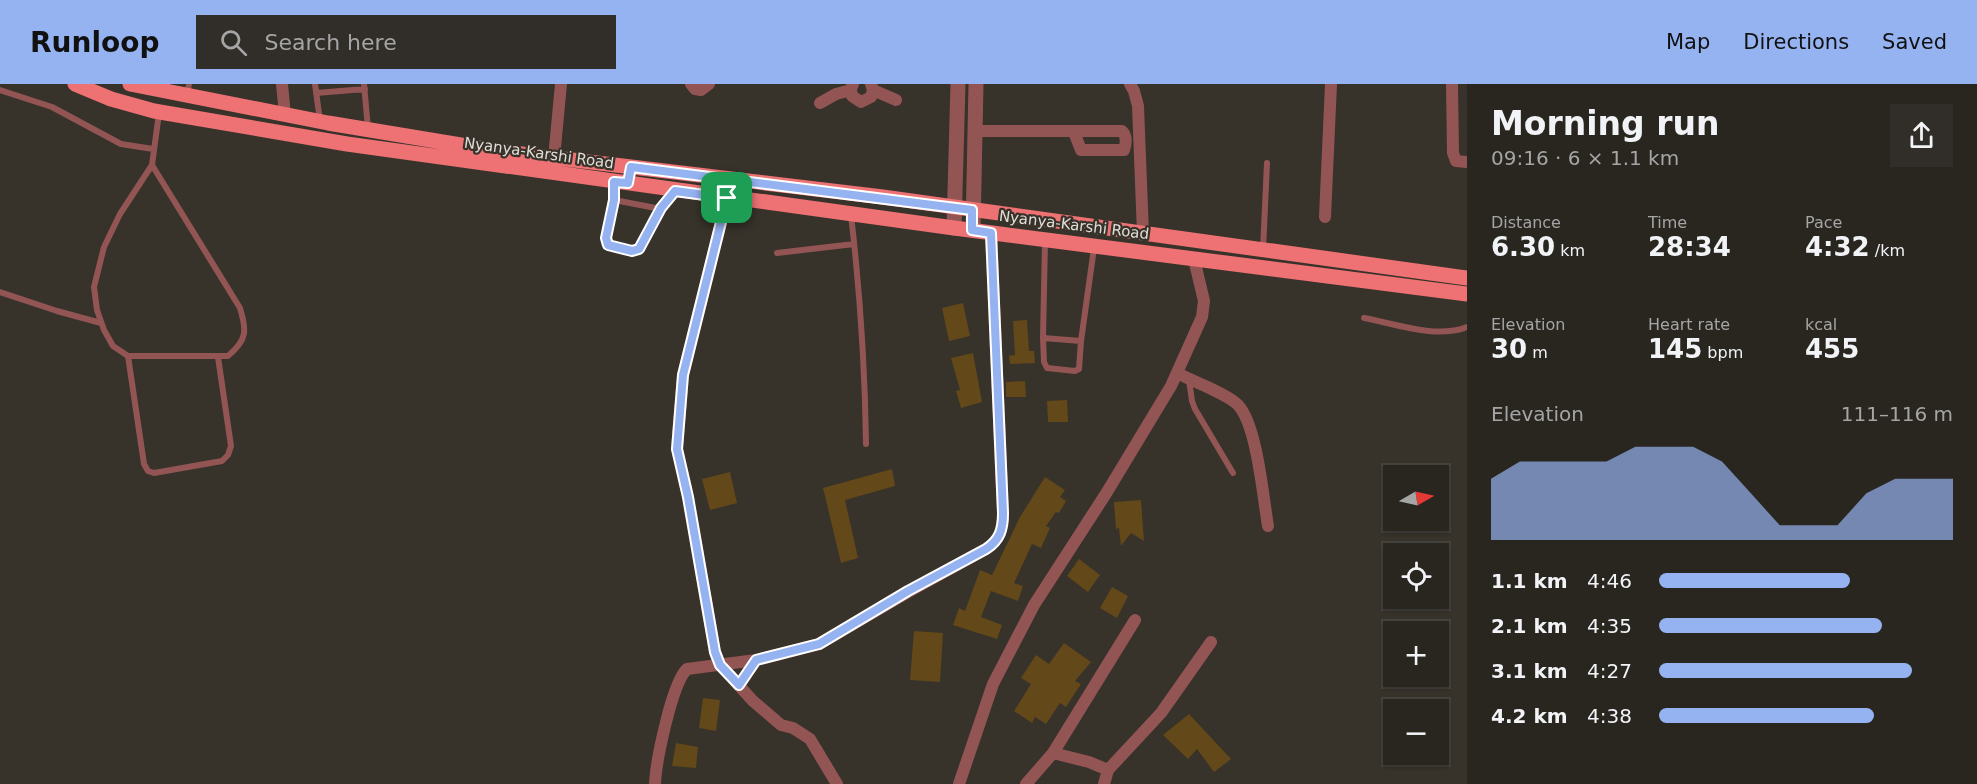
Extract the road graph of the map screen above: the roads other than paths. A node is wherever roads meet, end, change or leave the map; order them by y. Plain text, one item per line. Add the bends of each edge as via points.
1 (130, 84) edge
2 (282, 84) edge
3 (315, 84) edge
4 (561, 84) edge
5 (691, 84) edge
6 (709, 84) edge
7 (958, 84) edge
8 (976, 84) edge
9 (1130, 84) edge
10 (1331, 84) edge
11 (1452, 84) edge
12 (79, 85) edge
13 (364, 86) edge
14 (852, 87) edge
15 (872, 87) edge
16 (0, 90) edge
17 (188, 90) edge
18 (316, 93) junction
19 (896, 100) dead end
20 (820, 103) dead end
21 (160, 112) junction
22 (285, 115) junction
23 (320, 122) junction
24 (368, 130) junction
25 (974, 131) junction
26 (1074, 132) dead end
27 (153, 149) junction
28 (554, 158) junction
29 (1467, 162) edge
30 (1267, 163) dead end
31 (152, 165) junction
32 (631, 167) junction
33 (621, 182) junction
34 (675, 191) junction
35 (727, 198) junction
36 (614, 200) junction
37 (955, 207) junction
38 (661, 208) junction
39 (972, 210) junction
40 (851, 214) junction
41 (1325, 217) dead end
42 (954, 228) junction
43 (972, 230) junction
44 (991, 233) junction
45 (1143, 234) junction
46 (1045, 240) junction
47 (855, 244) junction
48 (1094, 246) junction
49 (1263, 250) junction
50 (777, 254) dead end
51 (1194, 259) junction
52 (1467, 278) edge
53 (0, 292) edge
54 (1467, 294) edge
55 (1364, 318) dead end
56 (101, 323) junction
57 (1467, 327) edge
58 (1043, 338) junction
59 (1081, 341) junction
60 (128, 356) junction
61 (218, 357) junction
62 (1177, 373) junction
63 (1189, 379) junction
64 (866, 444) dead end
65 (1233, 473) dead end
66 (1268, 526) dead end
67 (1135, 620) dead end
68 (1211, 642) dead end
69 (756, 660) junction
70 (720, 665) junction
71 (739, 685) junction
72 (1053, 753) junction
73 (1108, 770) junction
74 (655, 784) edge
75 (837, 784) edge
76 (959, 784) edge
77 (1026, 784) edge
78 (1104, 784) edge

1 - 17 main road, Nyanya-Karshi Road
2 - 22 street
3 - 18 lane
4 - 28 street
5 - 6 street via 701,90
7 - 37 street
8 - 25 street
9 - 45 street via 1138,106
10 - 41 street
11 - 29 street via 1453,153 1456,161
12 - 21 main road, Nyanya-Karshi Road via 111,99
13 - 18 lane
13 - 24 lane
14 - 15 street via 854,99 861,102 871,97
14 - 20 street
15 - 19 street
16 - 27 lane via 52,107 121,144
17 - 22 main road, Nyanya-Karshi Road
18 - 23 lane
21 - 27 lane
21 - 33 main road, Nyanya-Karshi Road via 347,144
22 - 23 main road, Nyanya-Karshi Road
23 - 24 main road, Nyanya-Karshi Road
24 - 28 main road, Nyanya-Karshi Road
25 - 26 street
25 - 39 street
27 - 31 lane
28 - 32 main road, Nyanya-Karshi Road
30 - 49 lane
31 - 56 lane via 104,247 94,287
31 - 61 lane via 240,308 244,339 228,356
32 - 33 main road
32 - 37 main road, Nyanya-Karshi Road
33 - 34 main road, Nyanya-Karshi Road
33 - 36 lane
34 - 35 main road, Nyanya-Karshi Road
34 - 38 lane
35 - 40 main road, Nyanya-Karshi Road
35 - 70 street via 683,375 677,449
36 - 38 lane
36 - 38 lane via 608,245 632,251 639,249
37 - 39 main road, Nyanya-Karshi Road
37 - 42 street
39 - 43 street
39 - 45 main road, Nyanya-Karshi Road
40 - 42 main road, Nyanya-Karshi Road
40 - 47 lane
42 - 43 main road, Nyanya-Karshi Road
43 - 44 main road, Nyanya-Karshi Road
44 - 46 main road, Nyanya-Karshi Road
44 - 69 street via 1003,513 1000,534 986,549 819,644
45 - 49 main road, Nyanya-Karshi Road
46 - 48 main road, Nyanya-Karshi Road
46 - 58 lane
47 - 50 lane
47 - 64 lane via 865,367
48 - 51 main road, Nyanya-Karshi Road
48 - 59 lane
49 - 52 main road, Nyanya-Karshi Road
51 - 54 main road, Nyanya-Karshi Road
51 - 62 street via 1204,301 1202,317
53 - 56 lane
55 - 57 lane via 1441,333
56 - 60 lane via 112,346
58 - 59 lane
58 - 59 lane via 1047,368 1075,371 1080,369
60 - 61 lane
60 - 61 lane via 144,464 154,472 222,461 228,455 231,446
62 - 63 street
62 - 76 street via 1034,605 993,684
63 - 65 lane via 1195,409
63 - 66 street via 1237,404 1246,416
67 - 72 street
68 - 73 street via 1161,713
69 - 70 street
69 - 71 street
70 - 71 street
70 - 74 street via 687,669 682,674 659,751
71 - 75 street via 781,725 810,739
72 - 73 street
72 - 77 street
73 - 78 street

